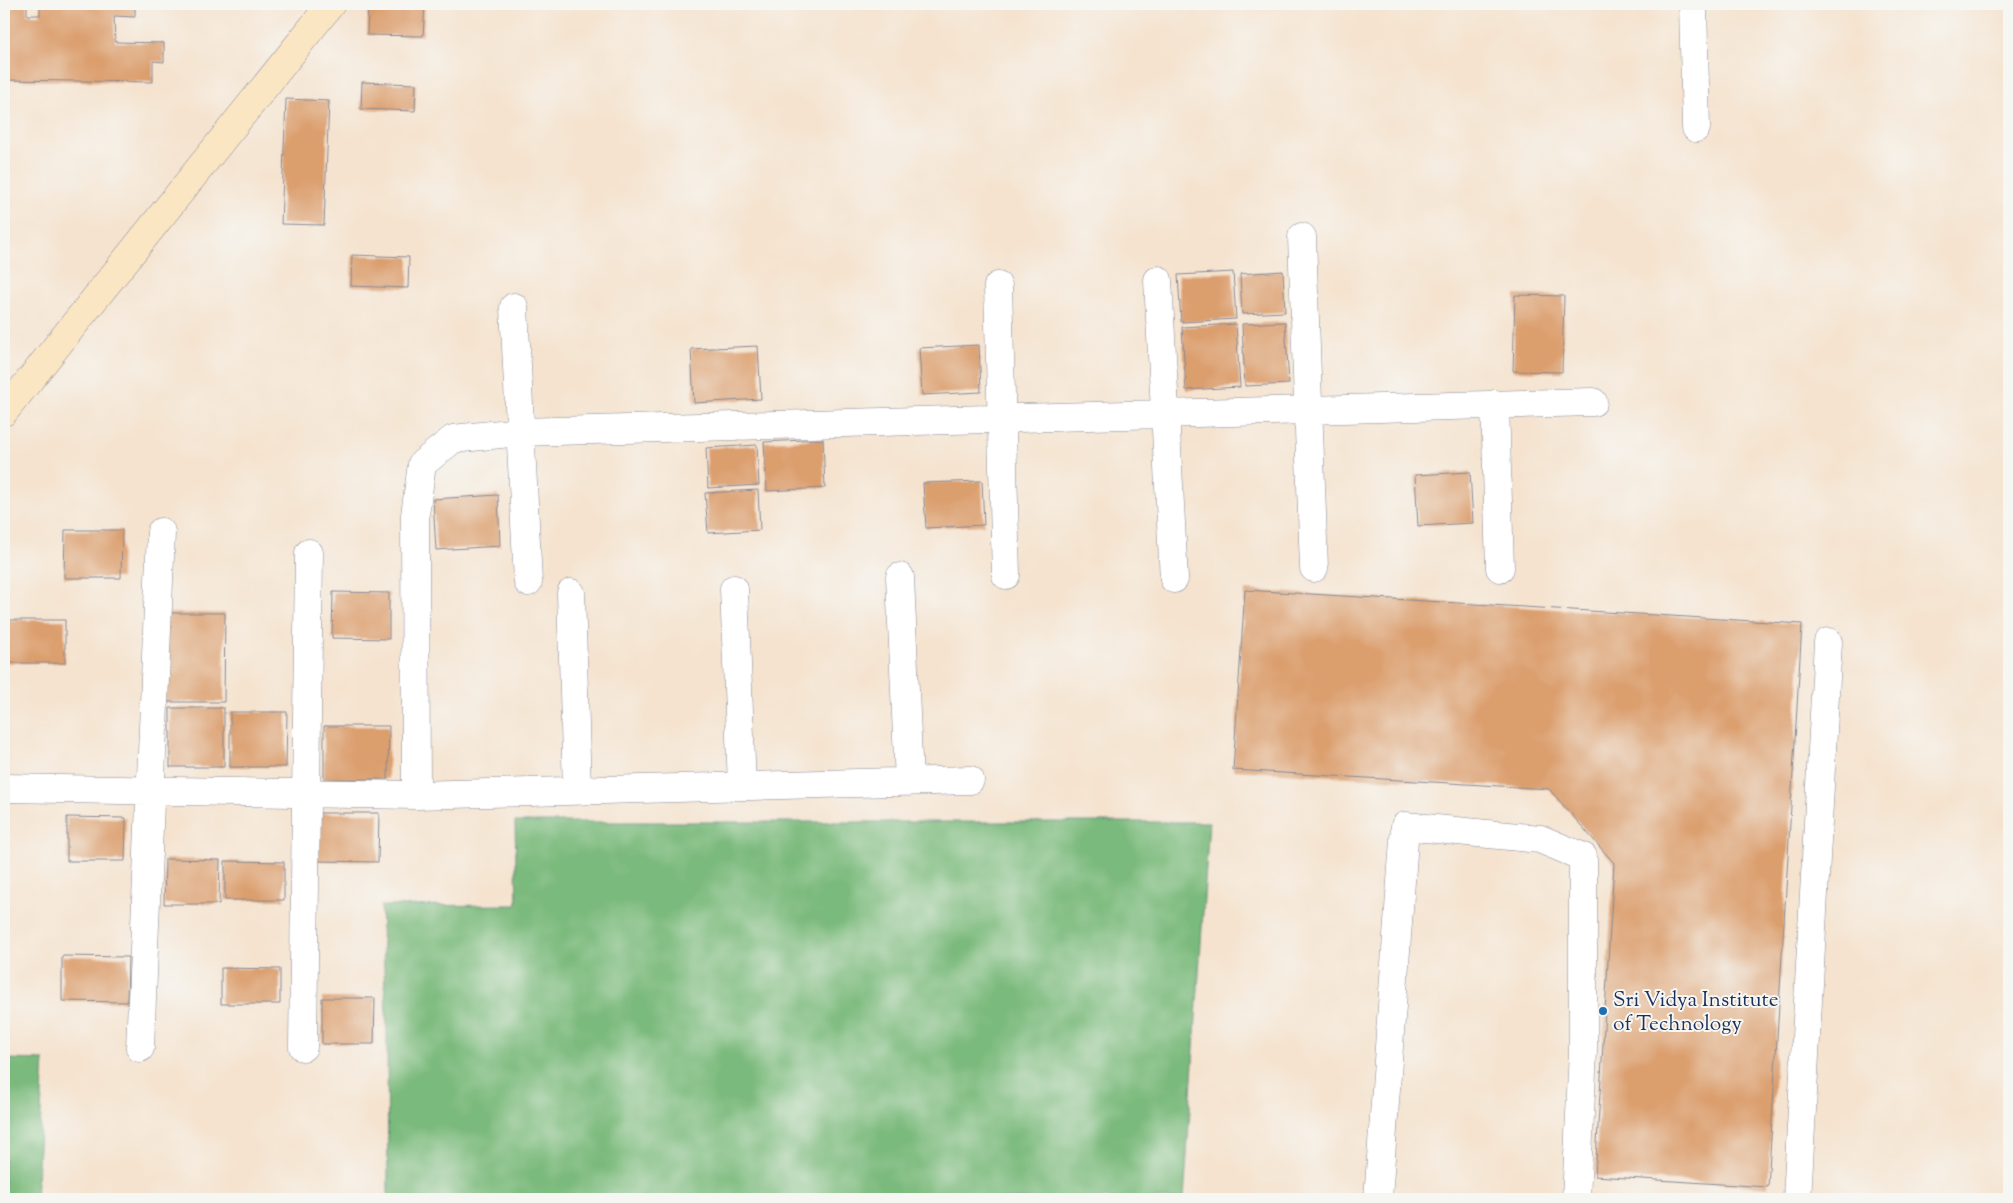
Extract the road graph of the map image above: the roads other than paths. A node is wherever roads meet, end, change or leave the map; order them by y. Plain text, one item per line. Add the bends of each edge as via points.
1 (331, 4) edge
2 (1693, 4) edge
3 (1696, 128) dead end
4 (1302, 237) dead end
5 (1158, 280) dead end
6 (998, 286) dead end
7 (514, 306) dead end
8 (1593, 402) dead end
9 (1495, 404) junction
10 (1308, 410) junction
11 (4, 412) edge
12 (1165, 414) junction
13 (1002, 418) junction
14 (520, 432) junction
15 (160, 532) dead end
16 (309, 553) dead end
17 (1314, 568) dead end
18 (1500, 568) dead end
19 (1006, 574) dead end
20 (900, 577) dead end
21 (1174, 579) dead end
22 (528, 582) dead end
23 (734, 589) dead end
24 (571, 594) dead end
25 (1828, 642) dead end
26 (970, 780) dead end
27 (909, 782) junction
28 (742, 786) junction
29 (4, 788) edge
30 (577, 790) junction
31 (150, 791) junction
32 (306, 793) junction
33 (416, 795) junction
34 (303, 1047) dead end
35 (140, 1048) dead end
36 (1378, 1199) edge
37 (1576, 1199) edge
38 (1797, 1199) edge

1 - 11 main road
2 - 3 street
4 - 10 street
5 - 12 street
6 - 13 street
7 - 14 street
8 - 9 street
9 - 10 street
9 - 18 street
10 - 12 street
10 - 17 street
12 - 13 street
12 - 21 street
13 - 14 street
13 - 19 street
14 - 22 street
14 - 33 street via 453,439 422,464 415,515
15 - 31 street
16 - 32 street
20 - 27 street
23 - 28 street
24 - 30 street
25 - 38 street
26 - 27 street
27 - 28 street
28 - 30 street
29 - 31 street
30 - 33 street
31 - 32 street
31 - 35 street
32 - 33 street
32 - 34 street
36 - 37 street via 1405,826 1540,839 1583,857 1583,1050

